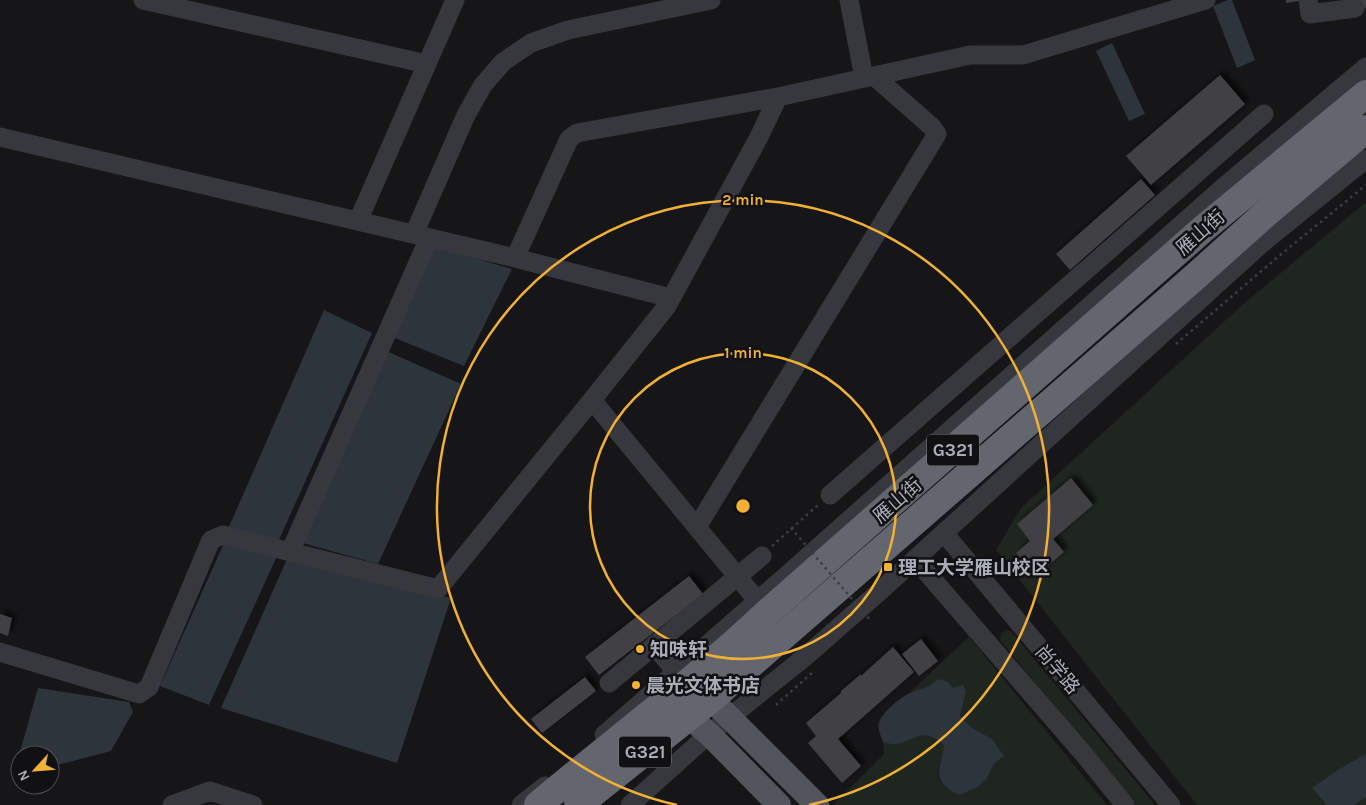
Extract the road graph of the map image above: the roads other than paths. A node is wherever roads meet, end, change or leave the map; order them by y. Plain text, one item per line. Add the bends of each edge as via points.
1 (143, 0) edge
2 (455, 0) edge
3 (711, 0) edge
4 (849, 0) edge
5 (1206, 0) edge
6 (1308, 0) edge
7 (1358, 10) edge
8 (427, 64) junction
9 (1366, 67) edge
10 (869, 77) junction
11 (1366, 94) edge
12 (778, 97) junction
13 (1264, 114) dead end
14 (1366, 129) edge
15 (0, 137) edge
16 (1222, 151) junction
17 (1366, 159) edge
18 (1241, 173) junction
19 (358, 221) junction
20 (421, 236) junction
21 (515, 258) junction
22 (671, 298) junction
23 (977, 366) junction
24 (996, 389) junction
25 (592, 400) junction
26 (830, 495) road end
27 (697, 527) junction
28 (944, 534) junction
29 (290, 552) junction
30 (762, 556) road end
31 (915, 559) junction
32 (738, 576) junction
33 (763, 606) junction
34 (654, 645) junction
35 (0, 652) edge
36 (676, 672) junction
37 (609, 683) dead end
38 (720, 708) junction
39 (699, 726) junction
40 (172, 805) edge
41 (253, 805) edge
42 (520, 805) edge
43 (538, 805) edge
44 (578, 805) edge
45 (630, 805) edge
46 (779, 805) edge
47 (817, 805) edge
48 (1125, 805) edge
49 (1171, 805) edge

1 - 8 street
2 - 8 street
3 - 20 street via 568,30 531,44 504,62 483,85 466,116
4 - 10 street
5 - 10 street via 1023,54 970,55
6 - 7 street via 1310,14
8 - 19 street
9 - 18 street
10 - 12 street
10 - 27 street via 937,134
11 - 33 highway, 雁山街 / G321 via 1203,229
12 - 21 street via 577,133 570,139
12 - 22 street
13 - 16 street
14 - 38 highway, 雁山街 / G321 via 1264,215
15 - 19 street
16 - 18 street
16 - 23 street
17 - 28 street via 1260,245
18 - 24 street
19 - 20 street
20 - 21 street
20 - 29 street
21 - 22 street
22 - 25 street
23 - 24 street
23 - 26 street
24 - 33 street
25 - 27 street
25 - 29 street via 438,589
27 - 32 street
28 - 31 street
28 - 49 street, 尚学路
29 - 35 street via 223,535 211,540 149,687 139,694
30 - 32 street
31 - 38 street via 806,656
31 - 48 street, 尚学路
32 - 33 street
32 - 34 street
33 - 36 street
33 - 43 highway, 雁山街 / G321 via 731,647
34 - 36 street
34 - 37 street
36 - 42 street
38 - 39 highway, 雁山街 / G321
38 - 47 main road
39 - 44 highway, 雁山街 / G321
39 - 45 street
39 - 46 main road
40 - 41 street via 210,791

